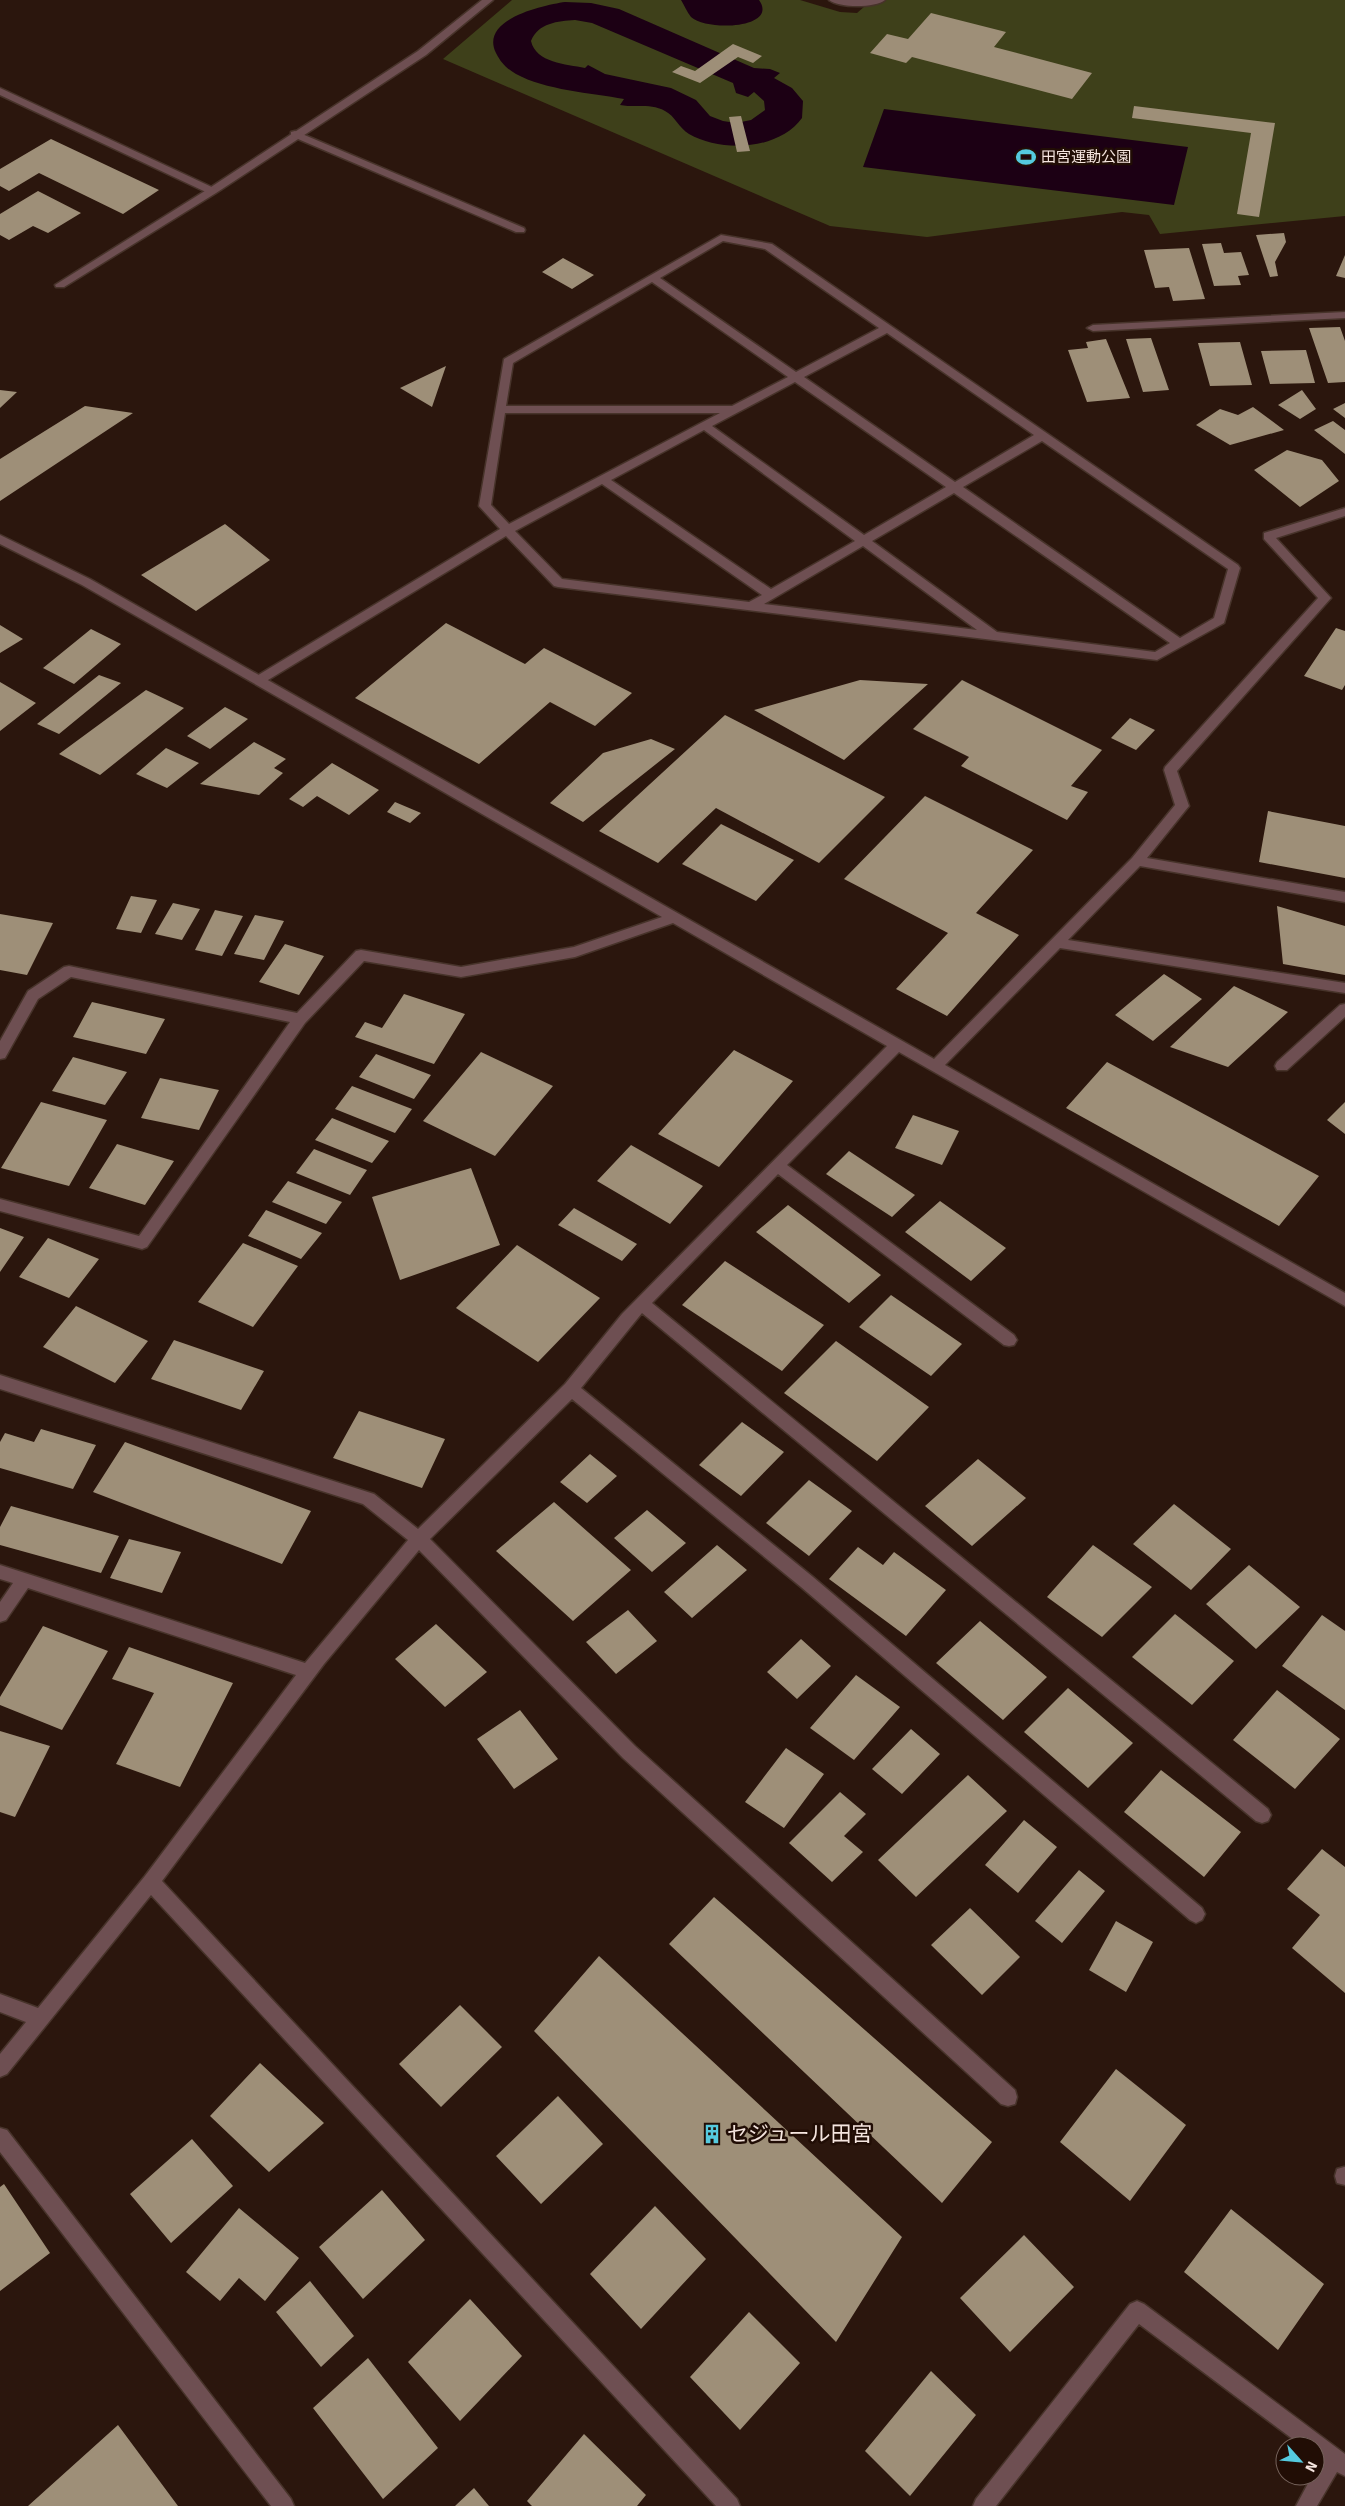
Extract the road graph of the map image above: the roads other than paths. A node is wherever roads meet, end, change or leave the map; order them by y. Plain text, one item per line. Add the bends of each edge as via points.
1 (488, 0) edge
2 (834, 0) edge
3 (880, 0) edge
4 (0, 91) edge
5 (295, 134) junction
6 (212, 190) junction
7 (520, 230) dead end
8 (653, 278) junction
9 (60, 285) dead end
10 (1345, 315) edge
11 (886, 328) junction
12 (1092, 328) dead end
13 (796, 377) junction
14 (734, 409) junction
15 (500, 410) junction
16 (704, 425) junction
17 (1042, 436) junction
18 (602, 479) junction
19 (955, 487) junction
20 (1345, 512) edge
21 (507, 530) junction
22 (0, 539) edge
23 (864, 541) junction
24 (771, 595) junction
25 (752, 606) junction
26 (995, 636) junction
27 (1179, 643) junction
28 (259, 680) junction
29 (1137, 861) junction
30 (1345, 897) edge
31 (676, 918) junction
32 (1057, 943) junction
33 (1345, 988) edge
34 (1345, 1009) edge
35 (300, 1019) junction
36 (898, 1044) junction
37 (0, 1054) edge
38 (1282, 1066) dead end
39 (935, 1067) junction
40 (778, 1166) junction
41 (0, 1205) edge
42 (1345, 1300) edge
43 (642, 1304) junction
44 (1009, 1340) dead end
45 (0, 1382) edge
46 (571, 1389) junction
47 (418, 1539) junction
48 (0, 1572) edge
49 (24, 1580) junction
50 (0, 1615) edge
51 (309, 1672) junction
52 (1262, 1815) dead end
53 (151, 1882) junction
54 (1196, 1914) dead end
55 (0, 2003) edge
56 (41, 2018) junction
57 (0, 2068) edge
58 (1008, 2097) dead end
59 (0, 2137) edge
60 (1339, 2462) edge
61 (284, 2506) edge
62 (730, 2506) edge
63 (983, 2506) edge
64 (1306, 2506) edge

1 - 5 street via 422,53
2 - 3 street via 854,4
4 - 6 street
5 - 6 street
5 - 7 street
6 - 9 street
8 - 11 street via 721,238 768,246
8 - 13 street
8 - 15 street via 508,361
10 - 12 street
11 - 13 street
11 - 17 street
13 - 14 street
13 - 19 street
14 - 15 street
14 - 16 street
15 - 21 street via 485,506
16 - 18 street
16 - 23 street
17 - 19 street
17 - 27 street via 1234,568 1220,620
18 - 21 street
18 - 24 street
19 - 23 street
19 - 27 street
20 - 29 street via 1268,536 1325,598 1170,770 1182,806
21 - 25 street via 558,583
21 - 28 street
22 - 28 street via 86,582
23 - 24 street
23 - 26 street
24 - 25 street
25 - 26 street
26 - 27 street via 1157,656
28 - 31 street
29 - 30 street
29 - 32 street
31 - 35 street via 575,952 461,972 362,955
31 - 36 street
32 - 33 street
32 - 39 street
34 - 38 street
35 - 37 street via 68,971 33,995
35 - 41 street via 142,1243
36 - 39 street
36 - 40 street
39 - 42 street
40 - 43 street
40 - 44 street
43 - 46 street
43 - 52 street
45 - 47 street via 368,1499
46 - 47 street
46 - 54 street via 807,1582
47 - 51 street
47 - 58 street via 629,1752
48 - 49 street
49 - 50 street
49 - 51 street
51 - 53 street
53 - 56 street
53 - 62 street
55 - 56 street
56 - 57 street
59 - 61 street
60 - 63 street via 1137,2311
60 - 64 street

